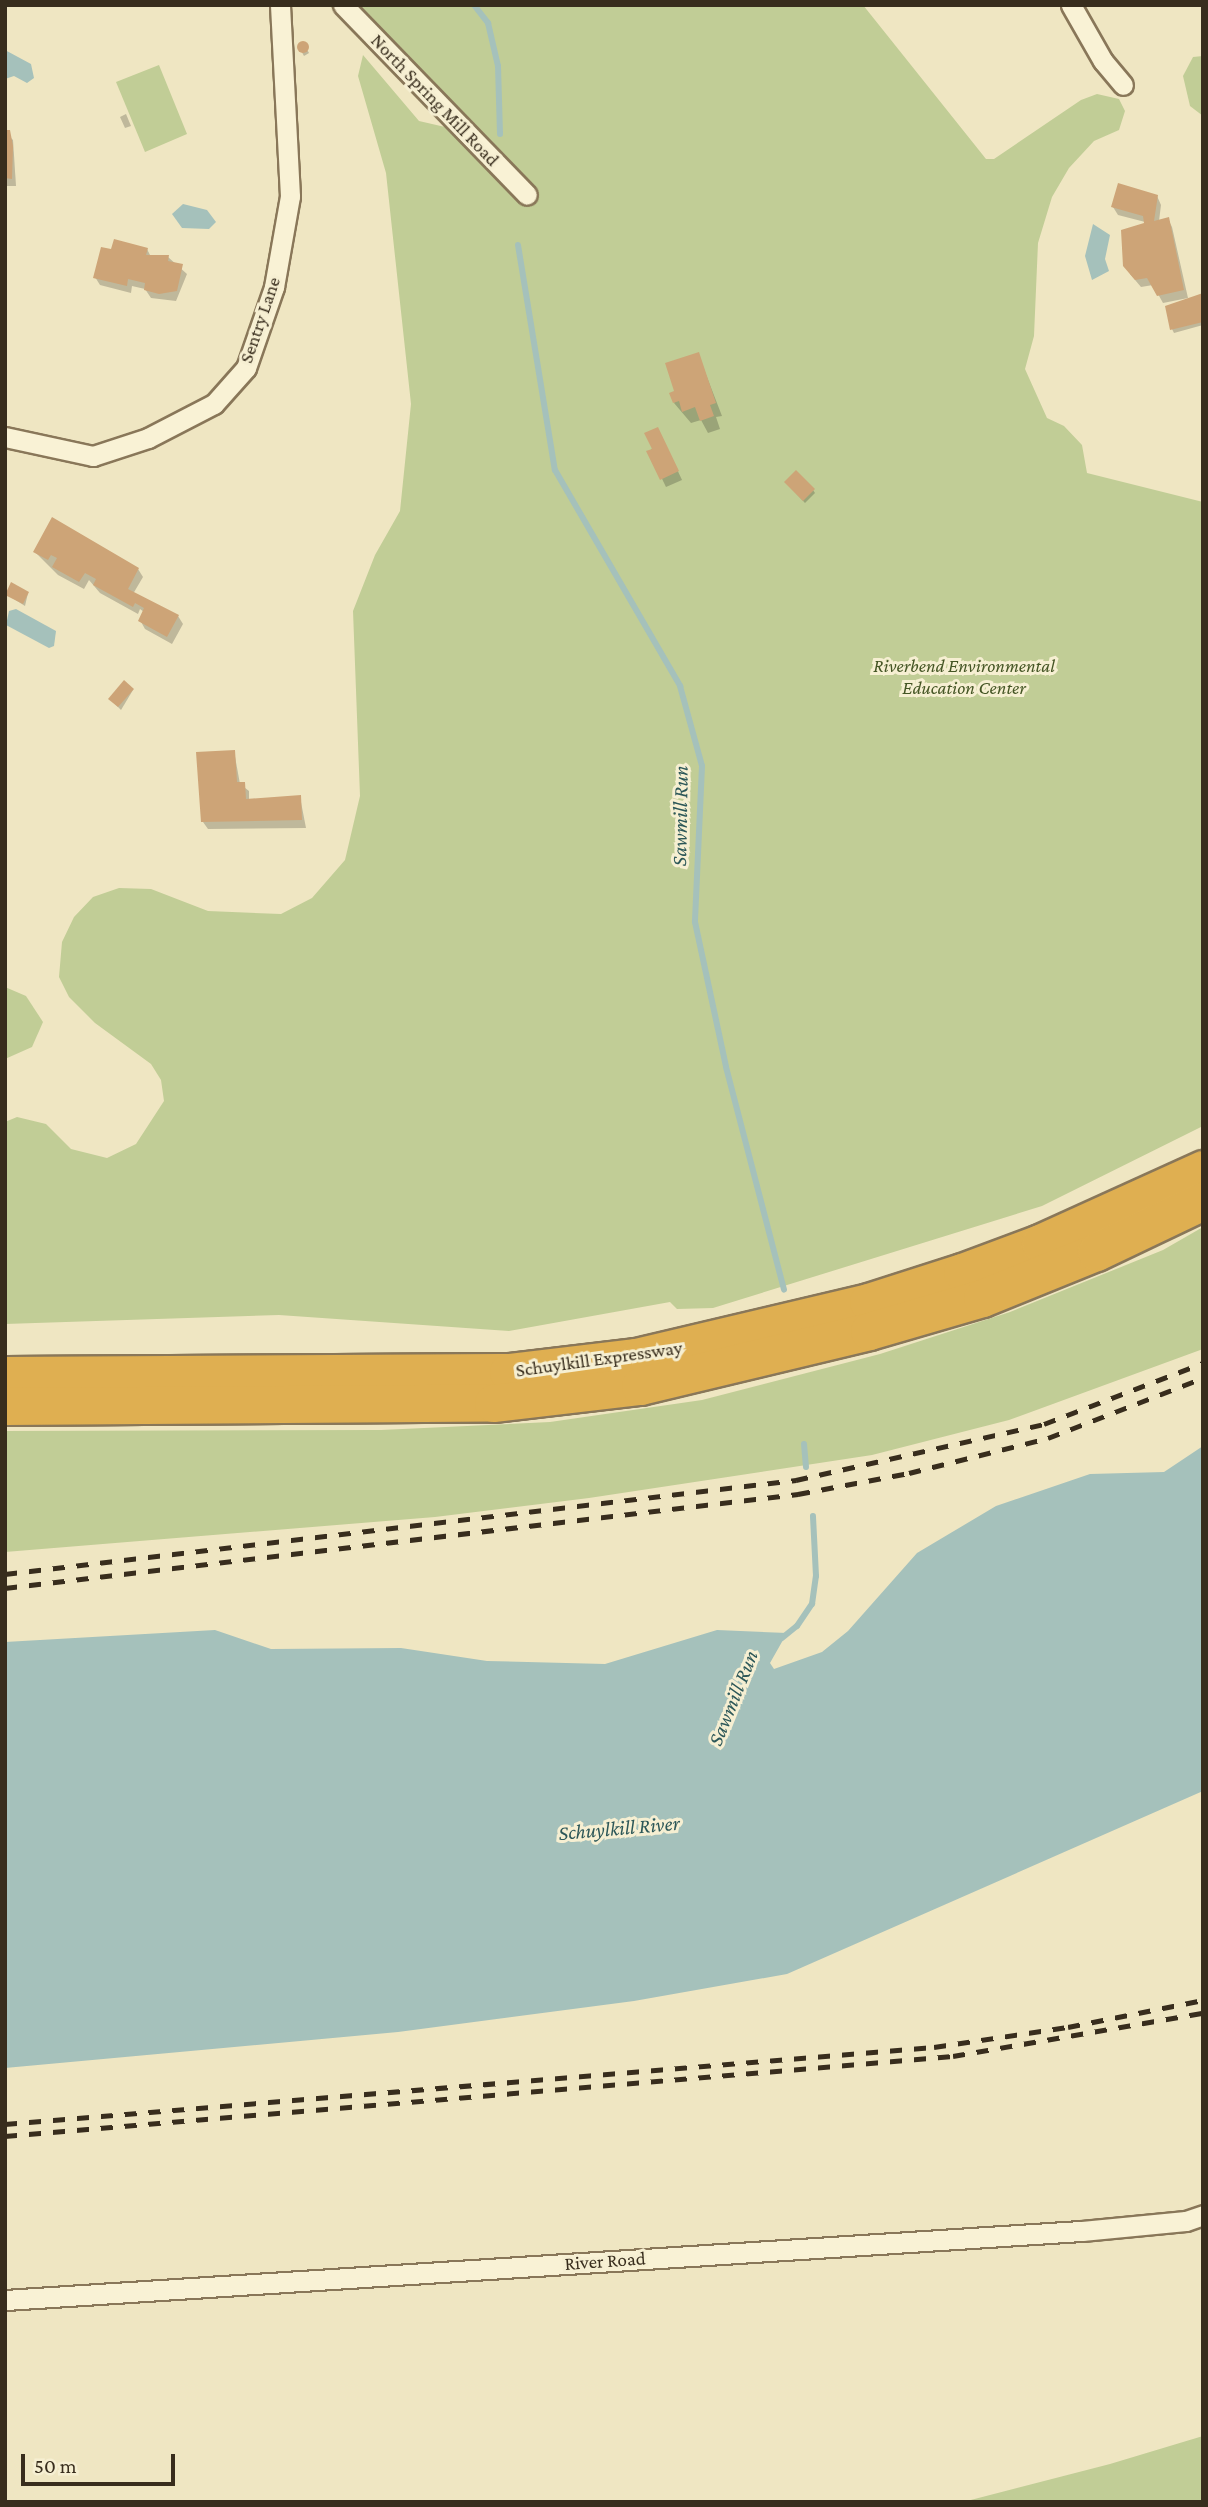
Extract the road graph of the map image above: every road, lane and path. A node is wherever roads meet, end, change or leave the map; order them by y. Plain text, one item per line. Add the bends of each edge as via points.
1 (280, 5) edge
2 (342, 5) edge
3 (1071, 5) edge
4 (1123, 85) dead end
5 (527, 195) dead end
6 (5, 437) edge
7 (1203, 1169) edge
8 (1203, 1201) edge
9 (5, 1375) edge
10 (5, 1406) edge
11 (1203, 2215) edge
12 (5, 2300) edge

1 - 6 street, Sentry Lane via 290,196 274,287 246,368 214,404 148,438 93,456
2 - 5 street, North Spring Mill Road
3 - 4 street via 1103,61
7 - 9 highway, Schuylkill Expressway via 1052,1238 962,1272 868,1301 636,1357 508,1372
8 - 10 highway, Schuylkill Expressway via 1096,1252 982,1298 869,1331 640,1386 493,1403
11 - 12 street, River Road via 1082,2231

